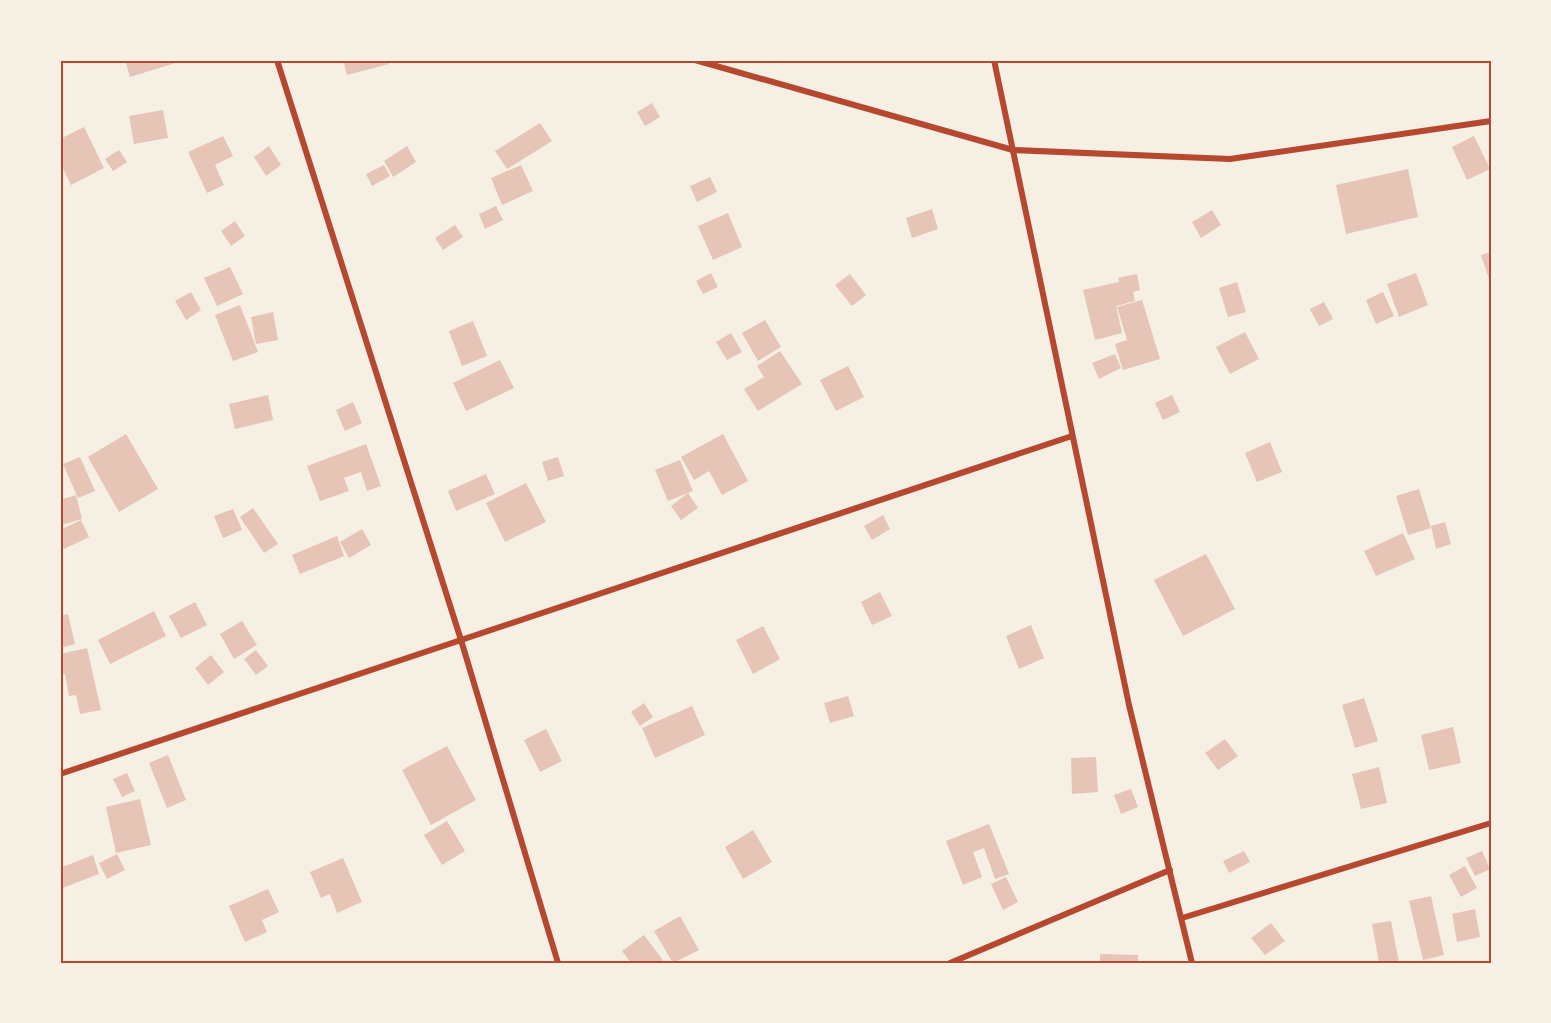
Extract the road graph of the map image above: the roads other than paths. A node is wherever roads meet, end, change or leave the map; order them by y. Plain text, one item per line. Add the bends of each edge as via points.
1 (277, 60) edge
2 (695, 60) edge
3 (994, 60) edge
4 (1491, 121) edge
5 (1012, 150) junction
6 (1072, 436) junction
7 (461, 640) junction
8 (60, 774) edge
9 (1491, 823) edge
10 (1170, 870) junction
11 (1182, 918) junction
12 (558, 963) edge
13 (950, 963) edge
14 (1192, 963) edge

1 - 7 street
2 - 5 street
3 - 5 street
4 - 5 street via 1230,159
5 - 6 street
6 - 7 street
6 - 10 street via 1129,705
7 - 8 street
7 - 12 street
9 - 11 street
10 - 11 street
10 - 13 street
11 - 14 street

